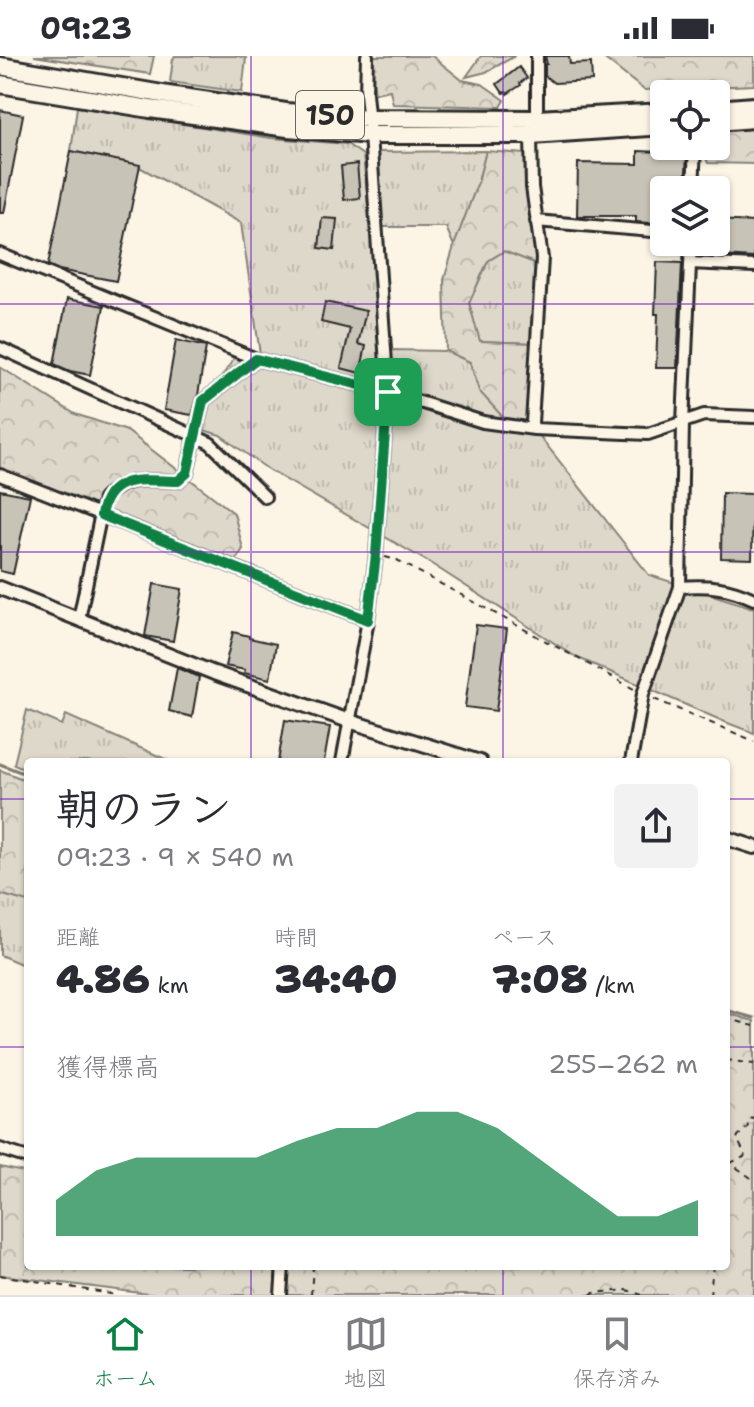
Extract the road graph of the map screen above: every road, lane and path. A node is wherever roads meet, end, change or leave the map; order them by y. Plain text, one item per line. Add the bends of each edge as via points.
1 (367, 56) edge
2 (537, 56) edge
3 (0, 66) edge
4 (0, 84) edge
5 (754, 106) edge
6 (730, 108) edge
7 (650, 114) edge
8 (754, 119) edge
9 (730, 121) edge
10 (650, 126) edge
11 (369, 127) junction
12 (534, 127) junction
13 (536, 221) junction
14 (650, 231) edge
15 (0, 254) edge
16 (690, 256) edge
17 (690, 263) junction
18 (754, 266) edge
19 (0, 348) edge
20 (256, 359) junction
21 (388, 392) junction
22 (754, 417) edge
23 (683, 423) junction
24 (534, 429) junction
25 (195, 435) junction
26 (0, 475) edge
27 (265, 497) dead end
28 (101, 515) junction
29 (376, 555) junction
30 (680, 587) junction
31 (0, 588) edge
32 (754, 599) edge
33 (79, 619) junction
34 (368, 620) junction
35 (643, 694) junction
36 (349, 721) junction
37 (754, 741) edge
38 (343, 758) edge
39 (467, 758) edge
40 (632, 758) edge
41 (730, 839) edge
42 (754, 847) edge
43 (730, 1019) edge
44 (754, 1026) edge
45 (730, 1061) edge
46 (754, 1064) edge
47 (754, 1117) edge
48 (0, 1149) edge
49 (24, 1157) edge
50 (730, 1162) edge
51 (730, 1164) edge
52 (754, 1180) edge
53 (283, 1270) edge
54 (313, 1270) edge
55 (713, 1270) edge
56 (0, 1275) edge
57 (116, 1295) edge
58 (281, 1295) edge
59 (311, 1295) edge
60 (590, 1295) edge
61 (642, 1295) edge
62 (710, 1295) edge

1 - 11 street
2 - 12 street
3 - 11 highway, 150
4 - 11 highway, 150 via 288,128
5 - 6 highway
7 - 12 highway, 150
8 - 9 highway
10 - 12 highway, 150
11 - 12 highway, 150
11 - 21 street
12 - 13 street
13 - 14 street
13 - 24 street via 542,258
15 - 20 street
16 - 17 street
17 - 18 street
17 - 23 street
19 - 25 street
20 - 21 street
20 - 25 street via 203,401
21 - 24 street via 483,422
21 - 29 street
22 - 23 street via 704,415
23 - 24 street via 648,434
23 - 30 street
25 - 27 street
25 - 28 street via 187,473 178,481 129,481 113,488
26 - 28 street
28 - 33 street
28 - 34 street
29 - 34 street
29 - 35 path via 397,560
30 - 32 street via 706,586
30 - 35 street
31 - 33 street
33 - 36 street
34 - 36 street
35 - 37 path
35 - 40 street
36 - 38 street
36 - 39 street
41 - 42 street
43 - 44 path
45 - 46 path
47 - 50 path via 737,1139 744,1157
48 - 49 street
51 - 52 path
53 - 58 street
54 - 59 path
55 - 62 path
56 - 57 path
60 - 61 path via 627,1290

